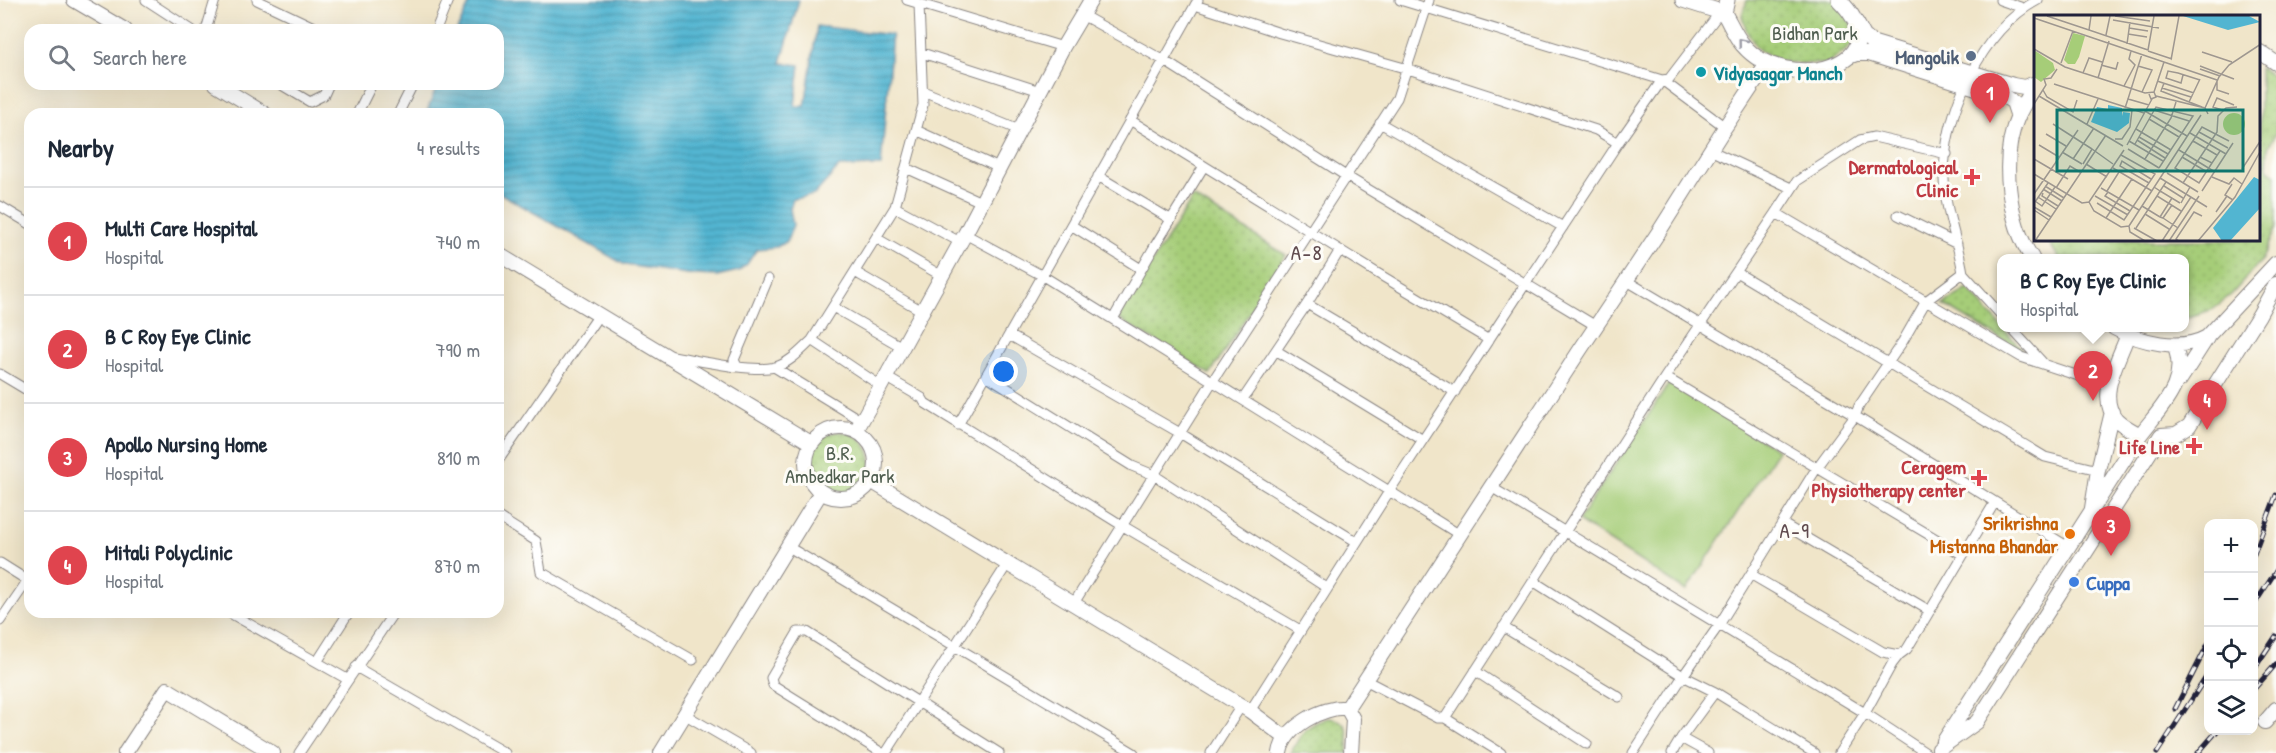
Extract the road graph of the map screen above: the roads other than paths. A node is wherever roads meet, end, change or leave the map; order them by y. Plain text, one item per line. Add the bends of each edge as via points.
1 (75, 0) edge
2 (146, 0) edge
3 (215, 0) edge
4 (257, 0) edge
5 (448, 0) edge
6 (907, 0) edge
7 (1091, 0) edge
8 (1400, 0) edge
9 (1683, 0) edge
10 (1839, 0) edge
11 (2000, 0) edge
12 (2038, 0) edge
13 (1197, 2) edge
14 (919, 4) junction
15 (1428, 4) edge
16 (1726, 6) edge
17 (2023, 8) junction
18 (1082, 15) junction
19 (1857, 23) junction
20 (115, 24) edge
21 (183, 24) edge
22 (208, 24) edge
23 (307, 24) edge
24 (438, 24) edge
25 (1063, 47) junction
26 (922, 53) junction
27 (2261, 53) edge
28 (1851, 56) junction
29 (1163, 60) junction
30 (2276, 63) edge
31 (1767, 64) junction
32 (1408, 69) junction
33 (1967, 78) junction
34 (1662, 80) junction
35 (2034, 83) edge
36 (2034, 87) edge
37 (226, 90) edge
38 (290, 90) edge
39 (326, 90) edge
40 (369, 90) edge
41 (410, 90) edge
42 (923, 91) junction
43 (1040, 91) junction
44 (255, 108) edge
45 (360, 108) edge
46 (401, 108) edge
47 (2018, 117) junction
48 (1130, 120) junction
49 (1380, 123) junction
50 (1725, 127) junction
51 (916, 130) junction
52 (1019, 130) junction
53 (1618, 143) junction
54 (1710, 150) junction
55 (1947, 154) junction
56 (1204, 166) junction
57 (906, 168) junction
58 (999, 168) junction
59 (1098, 176) junction
60 (1346, 176) junction
61 (1791, 188) junction
62 (981, 202) junction
63 (0, 206) edge
64 (896, 207) junction
65 (1776, 213) junction
66 (1898, 215) dead end
67 (1170, 219) junction
68 (24, 220) edge
69 (1071, 225) junction
70 (1563, 227) junction
71 (1310, 231) junction
72 (876, 238) junction
73 (962, 238) junction
74 (1957, 244) junction
75 (1340, 250) junction
76 (2030, 254) edge
77 (504, 258) edge
78 (2276, 263) edge
79 (1141, 269) junction
80 (2276, 270) edge
81 (855, 272) junction
82 (1737, 272) junction
83 (1963, 273) junction
84 (942, 276) junction
85 (1043, 276) junction
86 (768, 279) dead end
87 (1627, 280) junction
88 (1526, 284) junction
89 (2276, 284) edge
90 (1926, 301) junction
91 (1307, 304) junction
92 (833, 307) junction
93 (922, 311) junction
94 (1997, 311) edge
95 (599, 315) junction
96 (1113, 320) junction
97 (1702, 325) junction
98 (1596, 327) junction
99 (2015, 332) edge
100 (2124, 332) edge
101 (2128, 334) junction
102 (1009, 335) junction
103 (2207, 337) junction
104 (812, 340) junction
105 (1489, 340) junction
106 (2174, 345) junction
107 (902, 347) junction
108 (1277, 351) junction
109 (664, 354) junction
110 (1887, 364) junction
111 (2045, 365) junction
112 (737, 366) junction
113 (774, 367) junction
114 (0, 374) edge
115 (986, 375) junction
116 (1665, 377) junction
117 (884, 382) junction
118 (1212, 382) junction
119 (2109, 386) junction
120 (2176, 387) junction
121 (24, 388) edge
122 (1455, 392) junction
123 (1243, 399) junction
124 (2159, 410) junction
125 (2112, 412) junction
126 (1855, 416) junction
127 (958, 424) junction
128 (859, 426) junction
129 (1180, 433) junction
130 (2140, 435) junction
131 (2161, 435) junction
132 (1423, 440) junction
133 (812, 443) junction
134 (504, 452) edge
135 (1816, 469) junction
136 (2098, 470) junction
137 (1154, 475) junction
138 (871, 481) junction
139 (1491, 488) junction
140 (1390, 490) junction
141 (821, 492) junction
142 (1995, 502) junction
143 (2092, 513) junction
144 (504, 521) edge
145 (1784, 524) junction
146 (1123, 526) junction
147 (1564, 532) junction
148 (1460, 535) junction
149 (1357, 542) junction
150 (788, 546) junction
151 (2070, 548) junction
152 (1963, 555) junction
153 (0, 563) edge
154 (1008, 563) junction
155 (1752, 574) junction
156 (24, 576) edge
157 (1533, 581) junction
158 (24, 586) edge
159 (1327, 588) junction
160 (1074, 603) junction
161 (1930, 611) junction
162 (239, 618) edge
163 (345, 618) edge
164 (389, 618) edge
165 (0, 621) edge
166 (1719, 625) junction
167 (1503, 627) junction
168 (1300, 630) junction
169 (955, 645) junction
170 (1899, 655) junction
171 (693, 660) dead end
172 (317, 662) junction
173 (356, 667) junction
174 (1475, 671) junction
175 (1683, 676) junction
176 (347, 679) junction
177 (1367, 681) junction
178 (1715, 692) junction
179 (1619, 697) dead end
180 (917, 703) junction
181 (1246, 708) junction
182 (1347, 708) junction
183 (2276, 709) edge
184 (1865, 713) junction
185 (684, 714) junction
186 (1445, 718) junction
187 (2265, 722) dead end
188 (1286, 738) junction
189 (1682, 738) junction
190 (1797, 743) junction
191 (1587, 744) dead end
192 (1934, 752) edge
193 (125, 753) edge
194 (273, 753) edge
195 (298, 753) edge
196 (505, 753) edge
197 (660, 753) edge
198 (751, 753) edge
199 (884, 753) edge
200 (999, 753) edge
201 (1134, 753) edge
202 (1212, 753) edge
203 (1280, 753) edge
204 (1351, 753) edge
205 (1501, 753) edge
206 (1633, 753) edge
207 (1672, 753) edge
208 (1708, 753) edge
209 (1791, 753) edge
210 (1814, 753) edge
211 (1839, 753) edge

1 - 20 street
2 - 21 street
3 - 22 street
4 - 23 street
5 - 24 street
6 - 14 street
7 - 18 street
8 - 15 street
9 - 16 main road
10 - 19 main road
11 - 17 street
12 - 17 street
13 - 29 street
13 - 32 street via 1280,33
14 - 25 street
14 - 26 street
15 - 32 street
15 - 34 street
31 -> 16 main road via 1743,45
16 - 34 street via 1669,79
17 - 33 street via 1997,35
18 - 25 street
18 - 29 street
19 - 28 main road
19 - 33 street via 1871,42
25 - 43 street
26 - 42 street
26 - 43 street
27 - 30 street
28 - 31 main road via 1837,65 1818,69 1784,69
28 - 33 street via 1869,54
29 - 48 street
29 - 60 street
31 - 50 street
32 - 49 street via 1397,98
32 - 53 street via 1596,130
33 - 35 street via 2019,86
33 - 47 street via 2011,100
33 - 55 street via 1951,119
34 - 50 street
34 - 53 street
36 - 47 street
37 - 44 street
38 - 39 street via 310,102
40 - 45 street
41 - 46 street
42 - 51 street
42 - 52 street
43 - 52 street
47 - 76 street via 2010,155 2010,199 2018,230
48 - 56 street
48 - 59 street
49 - 60 street
49 - 70 street
50 - 54 street
51 - 57 street
51 - 58 street
52 - 58 street
53 - 70 street
54 - 61 street
54 - 87 street
55 - 61 street via 1874,137 1860,140
55 - 74 street via 1946,206
56 - 67 street
56 - 71 street
57 - 62 street
57 - 64 street
58 - 62 street
59 - 67 street
59 - 69 street
60 - 71 street
60 - 88 street
61 - 65 street
62 - 73 street
63 - 68 street
64 - 72 street
64 - 73 street
65 - 82 street
65 - 90 street
66 - 74 street
67 - 79 street
69 - 79 street
69 - 85 street
70 - 88 street
71 - 75 street
71 - 118 street
72 - 81 street
72 - 84 street
73 - 84 street
73 - 85 street
74 - 83 street
75 - 91 street
75 - 105 street
77 - 95 street
78 - 80 street
78 - 103 street
79 - 96 street
81 - 92 street
81 - 93 street
82 - 97 street
82 - 110 street
83 - 90 street
83 - 94 street
84 - 93 street
85 - 96 street
85 - 102 street
86 - 112 street via 734,360
87 - 97 street
87 - 98 street
88 - 98 street
88 - 105 street
89 - 131 street via 2189,426 2176,434
90 - 110 street
90 - 111 street via 2021,357
91 - 108 street
91 - 122 street
92 - 104 street
92 - 107 street
93 - 107 street
95 - 109 street
95 - 134 street
96 - 118 street
97 - 116 street
97 - 126 street
98 - 139 street
99 - 111 street
100 - 101 street
101 - 106 street
101 - 119 street
102 - 115 street
102 - 129 street
103 - 106 street
103 - 120 street
104 - 113 street via 795,356
104 - 117 street
105 - 122 street
106 - 120 street via 2180,364
107 - 117 street
108 - 123 street
108 - 132 street
109 - 112 street
109 - 133 street
110 - 126 street
110 - 136 street via 2045,457
111 - 119 street
112 - 113 street
113 - 128 street
114 - 121 street
115 - 127 street
115 - 137 street via 1132,466
116 - 135 street
116 - 147 street
117 - 127 street via 922,398
117 - 128 street
118 - 123 street
118 - 129 street
119 - 125 street
120 - 124 street
122 - 132 street
123 - 140 street
124 - 130 street
124 - 131 street
125 - 130 street via 2119,422
125 - 136 street
126 - 135 street
126 - 142 street
127 - 146 street
128 - 133 street via 832,429
128 - 138 street via 874,450 876,469
129 - 137 street
129 - 149 street
130 - 143 street
131 - 192 street via 1977,723
132 - 140 street
133 - 141 street via 806,456 806,470
135 - 145 street
135 - 152 street
136 - 143 street
137 - 146 street
137 - 159 street
138 - 141 street via 858,494 845,498
138 - 154 street
139 - 147 street
139 - 148 street
140 - 148 street
140 - 149 street
141 - 150 street
142 - 151 street
142 - 152 street
143 - 151 street
144 - 171 street via 536,541 541,572
145 - 155 street
145 - 161 street
146 - 160 street
146 - 168 street
147 - 157 street
147 - 166 street
148 - 177 street
149 - 159 street
150 - 169 street
150 - 185 street
151 - 192 street
152 - 161 street
153 - 156 street
154 - 160 street
154 - 169 street
155 - 166 street
155 - 170 street via 1883,652
157 - 167 street
157 - 175 street
158 - 165 street
159 - 168 street
160 - 181 street
161 - 170 street via 1907,649
162 - 172 street
163 - 172 street
164 - 173 street
166 - 175 street
166 - 184 street
167 - 174 street
167 - 179 street
168 - 181 street
169 - 180 street
169 - 201 street
170 - 184 street
172 - 176 street
173 - 176 street
173 - 196 street
174 - 186 street
174 - 191 street
175 - 178 street
175 - 206 street
176 - 195 street
177 - 182 street
177 - 186 street via 1438,718
178 - 189 street
178 - 190 street
180 - 199 street
180 - 199 street via 807,632 798,632 771,678 773,685
180 - 200 street
181 - 188 street
181 - 202 street
182 - 188 street via 1339,707 1311,718
182 - 204 street via 1353,719
183 - 187 street
184 - 192 street
184 - 211 street
185 - 197 street
185 - 198 street
186 - 205 street
188 - 203 street
189 - 207 street
189 - 208 street
190 - 209 street
190 - 210 street
193 - 194 street via 167,689

